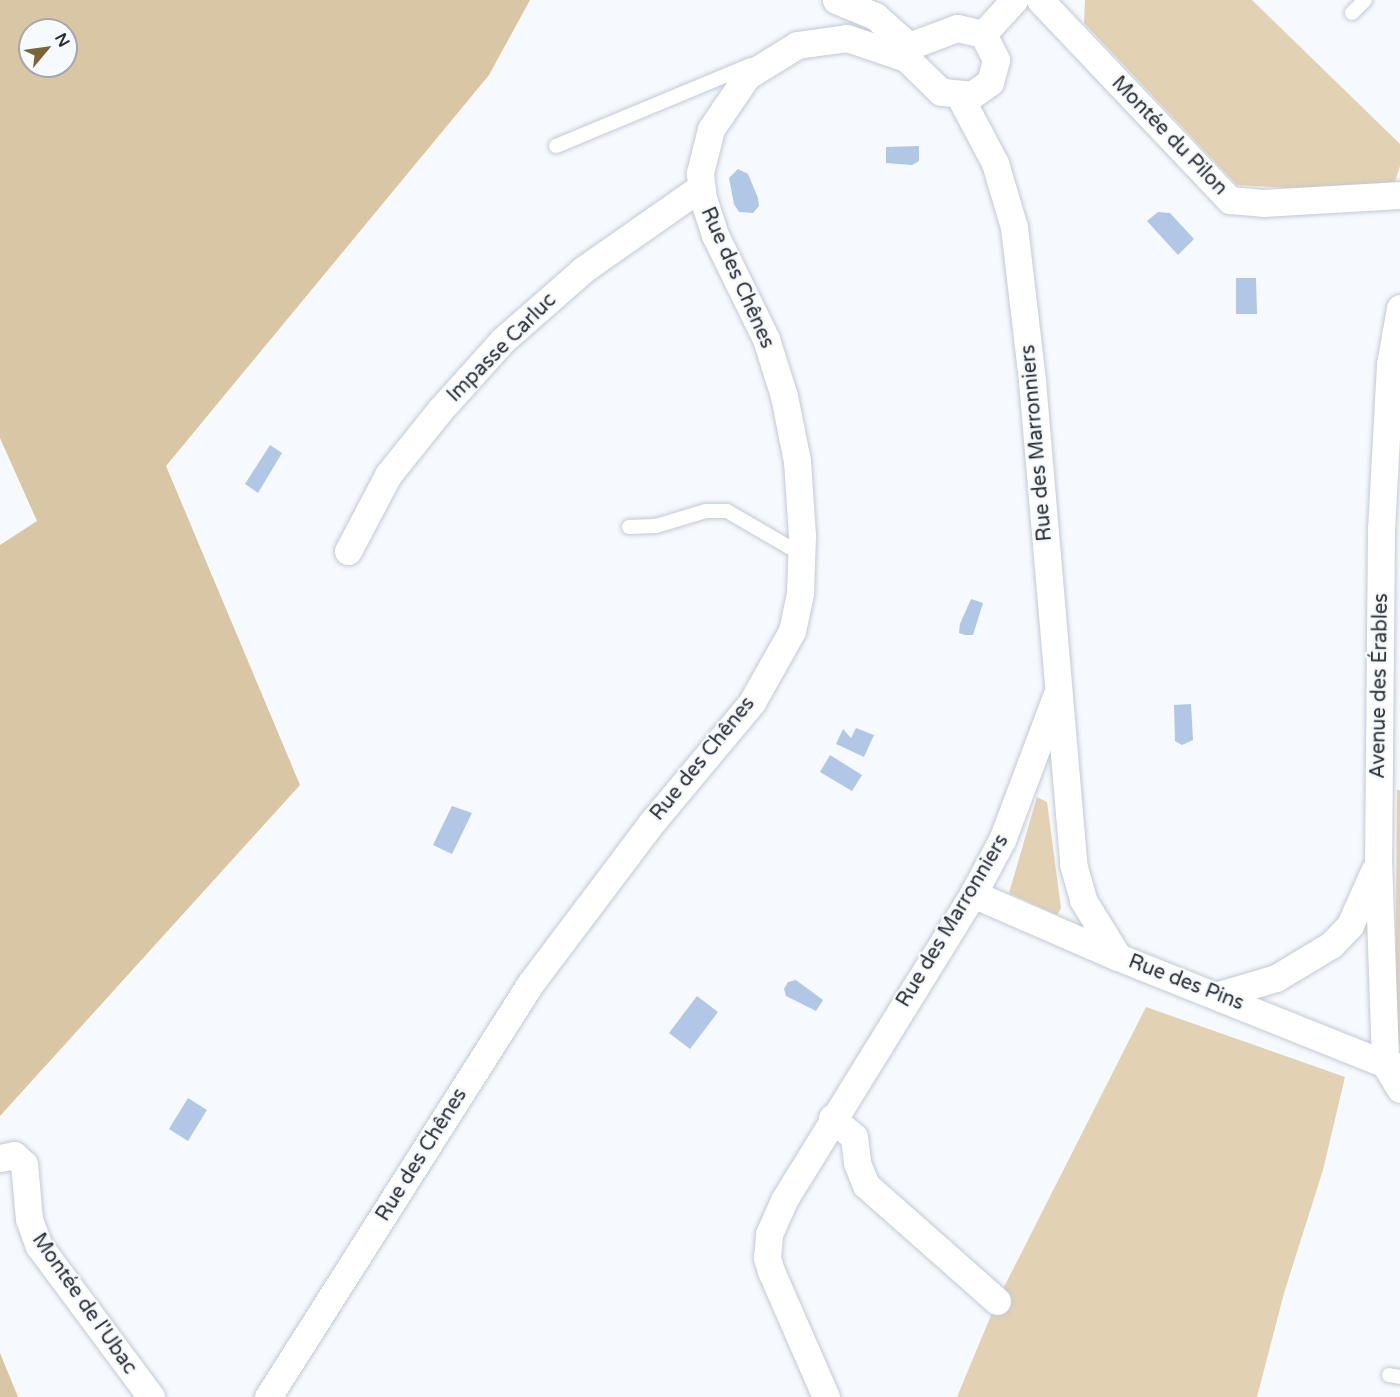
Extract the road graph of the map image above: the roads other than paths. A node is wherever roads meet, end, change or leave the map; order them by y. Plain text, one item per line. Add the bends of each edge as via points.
1 (836, 0) edge
2 (1040, 0) edge
3 (1365, 0) edge
4 (1009, 2) edge
5 (1352, 13) dead end
6 (983, 34) junction
7 (907, 52) junction
8 (770, 58) junction
9 (960, 97) junction
10 (556, 146) dead end
11 (701, 187) junction
12 (1400, 195) edge
13 (1400, 308) edge
14 (629, 527) dead end
15 (348, 551) dead end
16 (801, 554) junction
17 (1060, 685) junction
18 (1066, 777) junction
19 (1025, 778) junction
20 (1378, 859) junction
21 (973, 894) junction
22 (1118, 957) junction
23 (1220, 995) junction
24 (1393, 1066) edge
25 (1400, 1089) edge
26 (832, 1118) junction
27 (0, 1158) edge
28 (997, 1301) dead end
29 (151, 1397) edge
30 (268, 1397) edge
31 (826, 1397) edge

1 - 7 street via 875,16
2 - 12 street, Montée du Pilon via 1230,200 1263,203
3 - 5 lane
4 - 6 street
6 - 7 street via 957,28
6 - 9 street via 994,49 995,72 982,91
7 - 8 street, Rue des Chênes via 832,38 797,45
7 - 9 street via 941,92
8 - 10 lane
8 - 11 street, Rue des Chênes via 747,75 719,112 702,157
9 - 17 street, Rue des Marronniers via 994,163 1017,245
11 - 15 street, Impasse Carluc via 584,269 503,340 388,475
11 - 16 street, Rue des Chênes via 715,235 766,339 784,396 800,484
13 - 20 street, Avenue des Érables via 1390,364 1381,528
14 - 16 lane via 656,526 706,511 727,511
16 - 30 street, Rue des Chênes via 800,593 792,631 752,702 653,821 530,984
17 - 18 street
17 - 19 street, Rue des Marronniers
18 - 19 street
18 - 22 street via 1078,887 1087,909
19 - 21 street, Rue des Marronniers via 1006,833
20 - 23 street via 1360,907 1331,945 1276,978
20 - 24 street, Avenue des Érables
21 - 22 street, Rue des Pins
21 - 26 street, Rue des Marronniers
22 - 23 street, Rue des Pins
23 - 24 street, Rue des Pins
24 - 25 street
26 - 28 street via 854,1137 859,1172 866,1185
26 - 31 street, Rue des Marronniers via 784,1200 767,1245 771,1271
27 - 29 street, Montée de l'Ubac via 14,1155 24,1164 29,1219 39,1246

